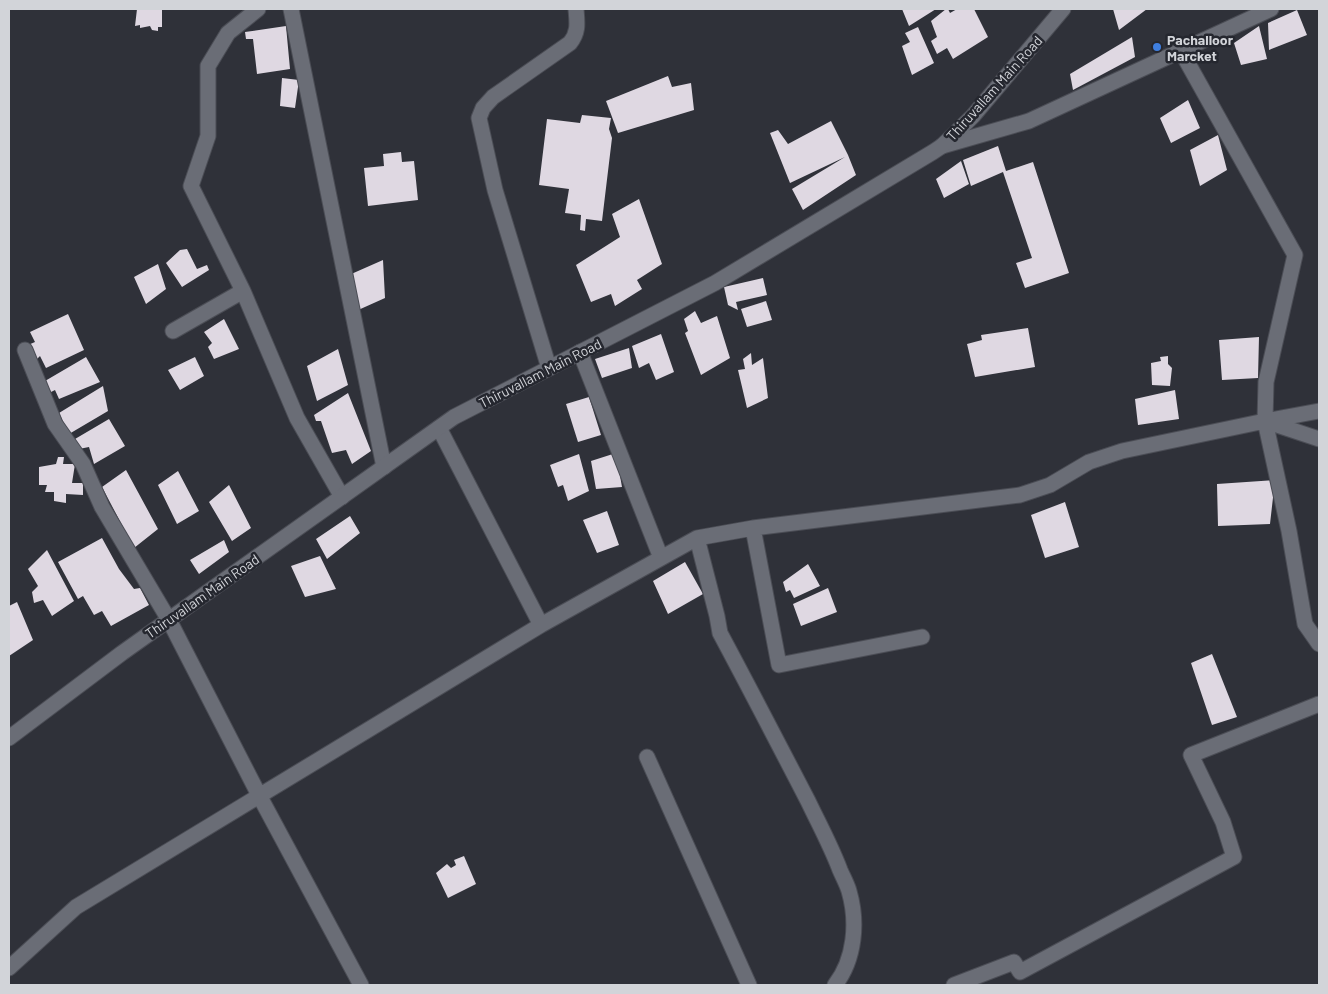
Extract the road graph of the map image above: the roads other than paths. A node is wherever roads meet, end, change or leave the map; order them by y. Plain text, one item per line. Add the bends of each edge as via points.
1 (258, 9) edge
2 (292, 9) edge
3 (576, 9) edge
4 (1063, 9) edge
5 (1271, 9) edge
6 (1181, 51) junction
7 (942, 146) junction
8 (243, 291) junction
9 (173, 331) dead end
10 (24, 350) dead end
11 (580, 352) junction
12 (549, 368) junction
13 (1319, 411) edge
14 (1265, 421) junction
15 (439, 428) junction
16 (1319, 439) edge
17 (384, 467) junction
18 (342, 496) junction
19 (753, 528) junction
20 (697, 538) junction
21 (661, 558) junction
22 (169, 620) junction
23 (541, 625) junction
24 (922, 637) dead end
25 (1319, 644) edge
26 (1319, 704) edge
27 (10, 733) edge
28 (647, 757) dead end
29 (260, 797) junction
30 (9, 968) edge
31 (962, 984) edge
32 (361, 985) edge
33 (749, 985) edge
34 (835, 985) edge

1 - 8 street via 228,33 208,66 208,136 192,186
2 - 17 street
3 - 12 street via 578,29 570,43 492,97 479,118 496,190
4 - 7 street, Thiruvallam Main Road via 973,116
5 - 6 street
6 - 7 street via 1030,121
6 - 14 street via 1295,255 1266,382
7 - 11 street, Thiruvallam Main Road via 714,282
8 - 9 street
8 - 18 street via 297,418
10 - 22 street via 55,424 83,464 102,507
11 - 12 street, Thiruvallam Main Road
11 - 21 street
12 - 15 street, Thiruvallam Main Road
13 - 14 street
14 - 16 street
14 - 19 street via 1122,451 1089,462 1050,484 1020,495
14 - 25 street via 1305,624
15 - 17 street, Thiruvallam Main Road
15 - 23 street
17 - 18 street, Thiruvallam Main Road
18 - 22 street, Thiruvallam Main Road
19 - 20 street
19 - 24 street via 779,665
20 - 21 street
20 - 34 street via 720,633 832,849 849,891 853,940 848,960
21 - 23 street
22 - 27 street, Thiruvallam Main Road
22 - 29 street
23 - 29 street
26 - 31 street via 1191,755 1223,822 1234,857 1020,972 1014,962
28 - 33 street
29 - 30 street via 76,907
29 - 32 street

